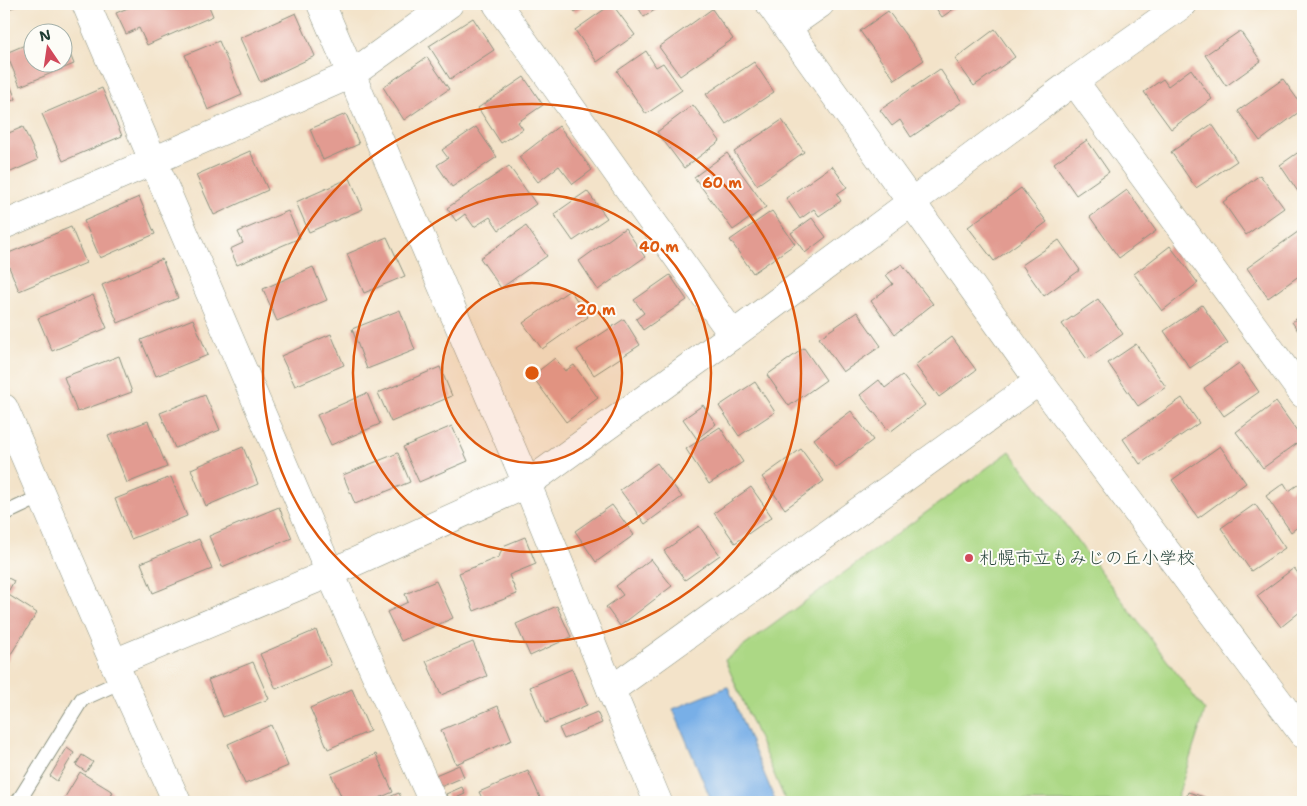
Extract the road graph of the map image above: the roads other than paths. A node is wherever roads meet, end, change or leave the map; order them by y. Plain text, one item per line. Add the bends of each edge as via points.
1 (86, 4) edge
2 (321, 4) edge
3 (448, 4) edge
4 (497, 4) edge
5 (770, 4) edge
6 (820, 4) edge
7 (1183, 4) edge
8 (787, 27) junction
9 (352, 74) junction
10 (1074, 81) junction
11 (153, 161) junction
12 (911, 202) junction
13 (4, 225) edge
14 (733, 335) junction
15 (1039, 381) junction
16 (1303, 394) edge
17 (4, 408) edge
18 (526, 484) junction
19 (42, 496) junction
20 (4, 514) edge
21 (330, 574) junction
22 (118, 672) junction
23 (611, 690) junction
24 (1303, 734) edge
25 (18, 802) edge
26 (177, 802) edge
27 (433, 802) edge
28 (658, 802) edge

1 - 11 street
2 - 9 street
3 - 9 street
4 - 14 street
5 - 8 street
6 - 8 street
7 - 10 street
8 - 12 street
9 - 11 street
9 - 18 street
10 - 12 street
10 - 16 street
11 - 13 street
11 - 21 street
12 - 14 street
12 - 15 street
14 - 18 street
15 - 23 street
15 - 24 street
17 - 19 street
18 - 21 street
18 - 23 street
19 - 20 lane
19 - 22 street
21 - 22 street
21 - 27 street
22 - 25 lane via 82,699
22 - 26 street
23 - 28 street

